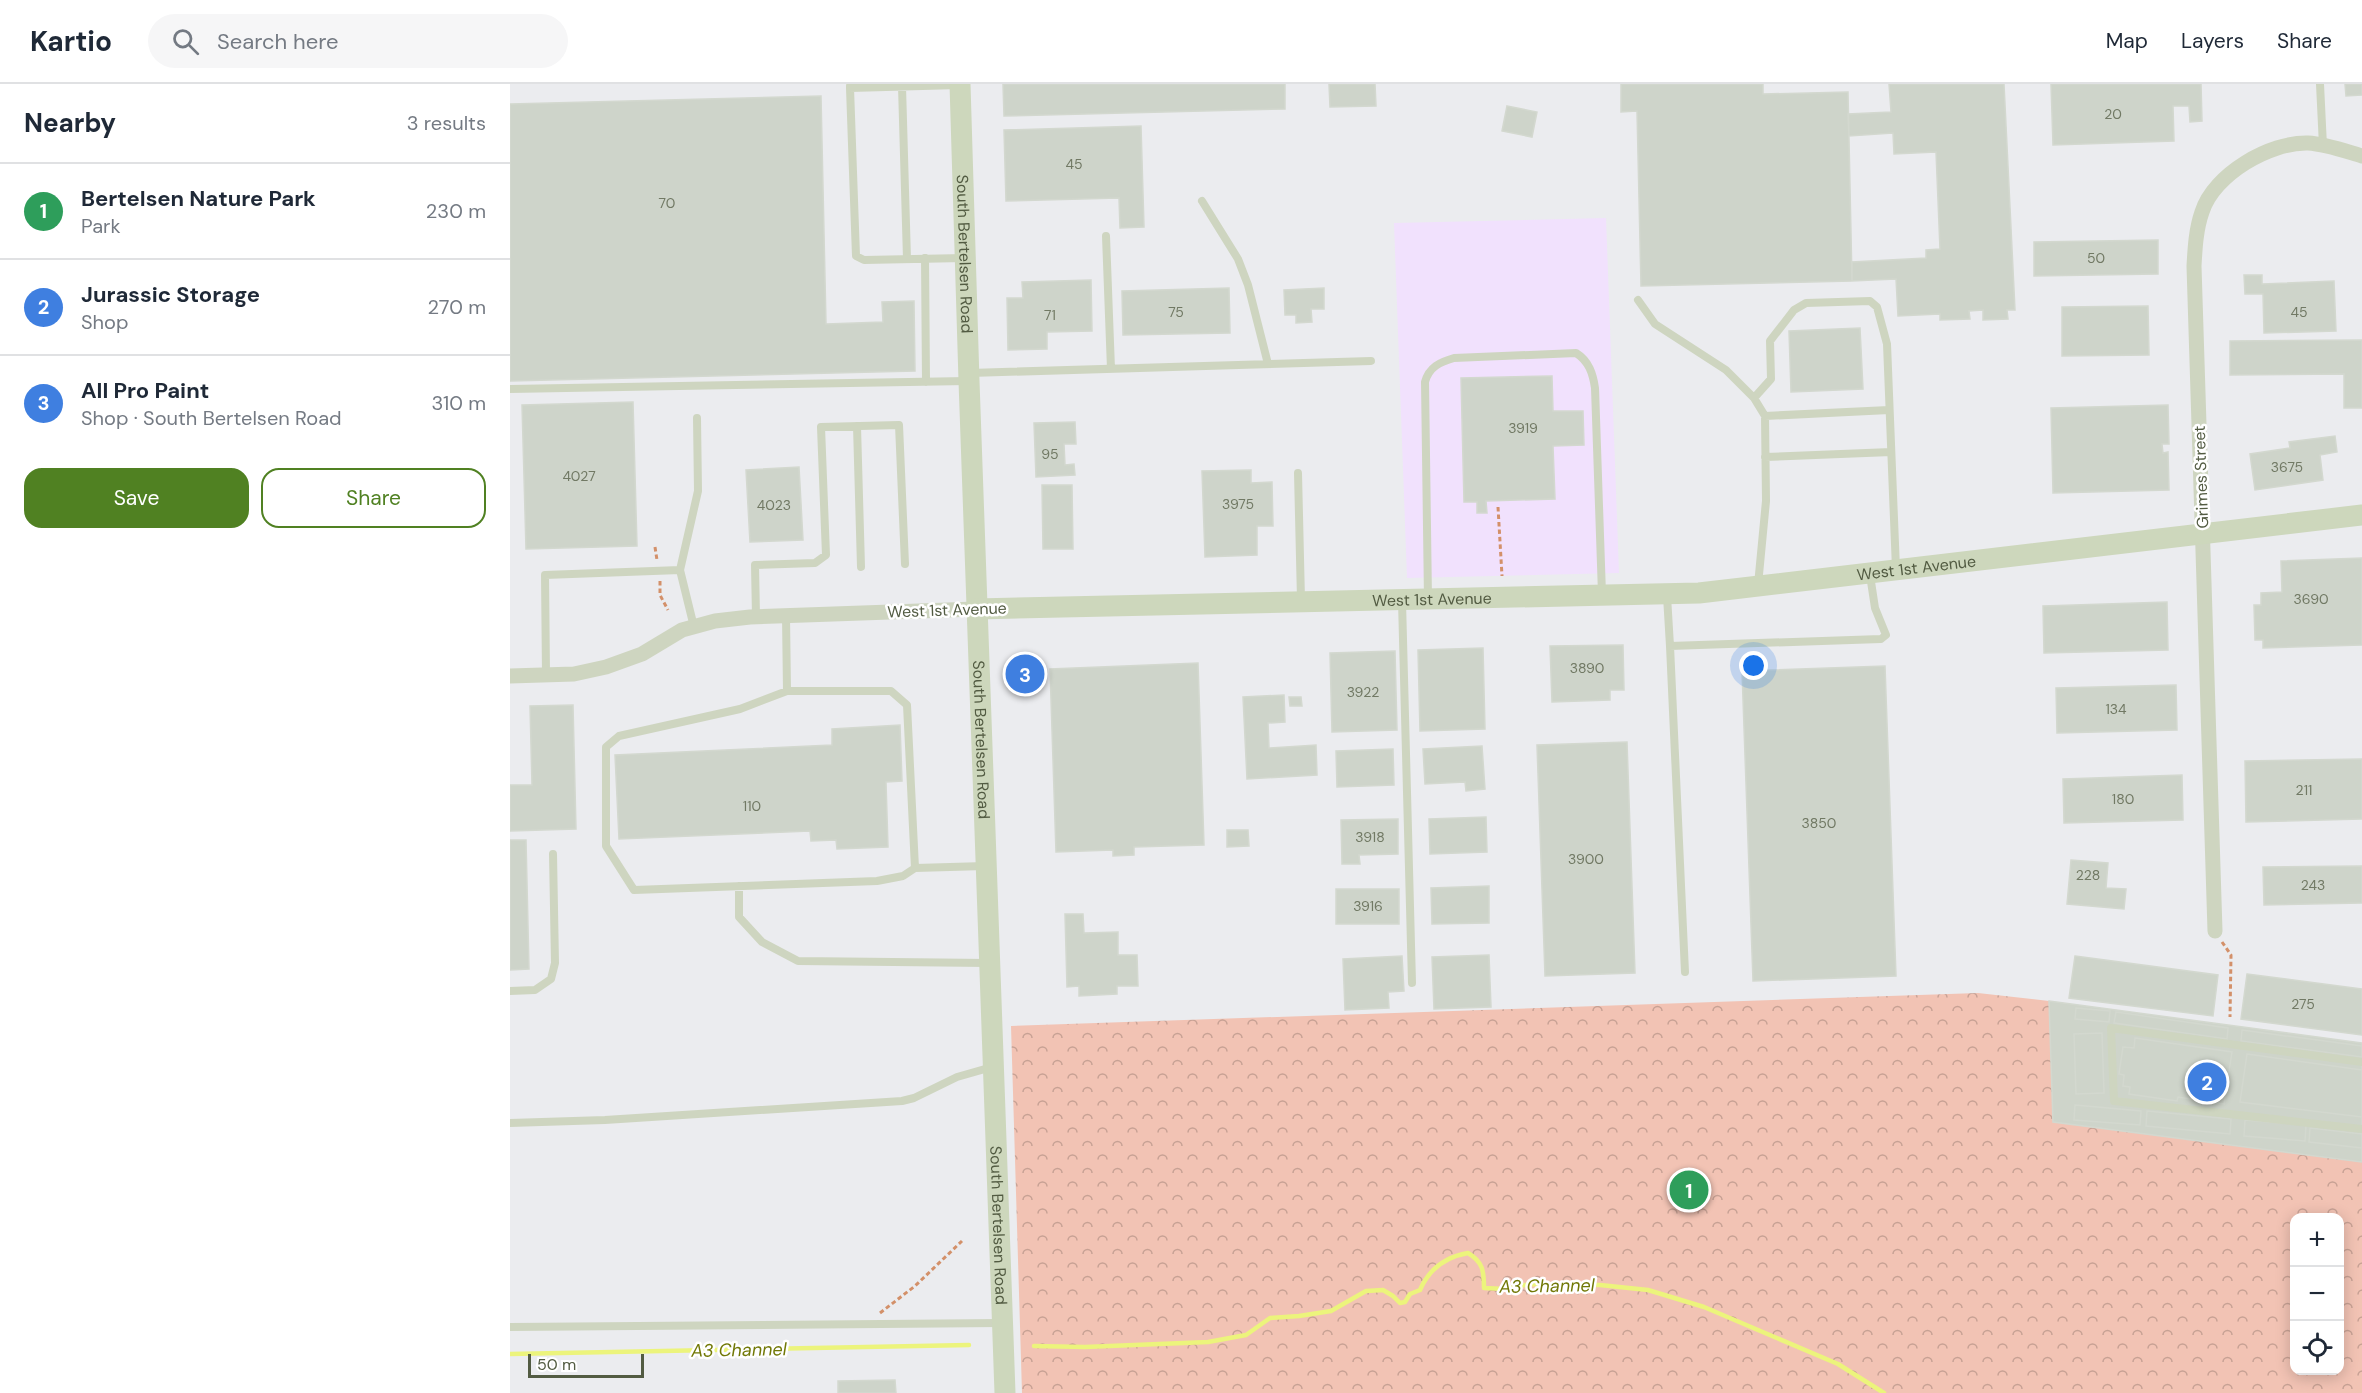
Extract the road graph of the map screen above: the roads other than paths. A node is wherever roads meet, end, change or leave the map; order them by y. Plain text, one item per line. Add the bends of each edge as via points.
1 (960, 84) edge
2 (2320, 84) edge
3 (850, 86) edge
4 (902, 86) junction
5 (2323, 146) junction
6 (2362, 156) edge
7 (1202, 201) dead end
8 (1106, 236) dead end
9 (925, 258) junction
10 (965, 258) junction
11 (907, 259) junction
12 (1638, 300) dead end
13 (1371, 361) dead end
14 (1268, 364) junction
15 (1111, 369) junction
16 (969, 377) junction
17 (926, 382) junction
18 (510, 389) edge
19 (1754, 399) junction
20 (1889, 410) junction
21 (1765, 416) junction
22 (697, 418) dead end
23 (857, 426) junction
24 (1891, 452) junction
25 (1765, 457) junction
26 (1298, 473) dead end
27 (2362, 515) edge
28 (2203, 534) junction
29 (905, 564) dead end
30 (861, 567) dead end
31 (680, 570) junction
32 (1896, 571) junction
33 (1869, 574) junction
34 (1758, 587) junction
35 (1667, 594) junction
36 (1602, 596) junction
37 (1428, 599) junction
38 (1402, 600) junction
39 (1301, 602) junction
40 (976, 609) junction
41 (786, 616) junction
42 (756, 617) junction
43 (694, 627) junction
44 (1670, 646) junction
45 (546, 675) junction
46 (510, 676) edge
47 (787, 691) junction
48 (552, 854) dead end
49 (986, 866) junction
50 (915, 868) junction
51 (739, 886) junction
52 (2215, 931) road end
53 (990, 963) junction
54 (1685, 972) dead end
55 (1412, 983) dead end
56 (510, 991) edge
57 (2362, 1062) edge
58 (993, 1066) junction
59 (510, 1123) edge
60 (2362, 1129) edge
61 (1002, 1323) junction
62 (510, 1327) edge
63 (1005, 1393) edge

1 - 4 lane
1 - 10 street, South Bertelsen Road
2 - 5 lane
3 - 4 lane
3 - 11 lane via 856,256 864,260
4 - 11 lane
5 - 6 street, Grimes Street
5 - 28 street, Grimes Street via 2308,143 2275,149 2242,164 2216,187 2202,210 2194,266
7 - 14 lane via 1238,258
8 - 15 lane
9 - 10 lane
9 - 11 lane
9 - 17 lane
10 - 16 street, South Bertelsen Road
12 - 19 lane via 1655,324 1726,370
13 - 14 lane
14 - 15 lane
15 - 16 lane
16 - 17 lane
16 - 40 street, South Bertelsen Road
17 - 18 lane
19 - 20 lane via 1771,379 1770,341 1794,310 1806,303 1869,301 1877,307 1887,344
19 - 21 lane
20 - 21 lane
20 - 24 lane
21 - 25 lane
22 - 31 lane via 699,491
23 - 29 lane via 899,425
23 - 30 lane
23 - 42 lane via 821,427 826,555 815,563 755,565
24 - 25 lane
24 - 32 lane
25 - 34 lane via 1766,501
26 - 39 lane
27 - 28 street, West 1st Avenue
28 - 32 street, West 1st Avenue
28 - 52 street, Grimes Street
31 - 43 lane
31 - 45 lane via 545,575
32 - 33 street, West 1st Avenue
33 - 34 street, West 1st Avenue
33 - 44 lane via 1875,608 1886,635 1881,639
34 - 35 street, West 1st Avenue
35 - 36 street, West 1st Avenue
35 - 44 lane
36 - 37 street, West 1st Avenue
36 - 37 lane via 1594,376 1584,358 1576,354 1454,358 1443,361 1427,374
37 - 38 street, West 1st Avenue
38 - 39 street, West 1st Avenue
38 - 55 lane
39 - 40 street, West 1st Avenue
40 - 41 street, West 1st Avenue
40 - 49 street, South Bertelsen Road
41 - 42 street, West 1st Avenue
41 - 47 lane
42 - 43 street, West 1st Avenue
43 - 45 street, West 1st Avenue via 642,654 606,667
44 - 54 lane
45 - 46 street, West 1st Avenue
47 - 50 lane via 891,691 907,705
47 - 51 lane via 740,710 619,736 606,747 606,846 634,890
48 - 56 lane via 555,963 550,979 535,990
49 - 50 lane
49 - 53 street, South Bertelsen Road
50 - 51 lane via 903,876 877,881
51 - 53 lane via 739,917 762,942 798,961
53 - 58 street, South Bertelsen Road
57 - 60 lane via 2111,1028 2114,1101
58 - 59 lane via 902,1101
58 - 61 street, South Bertelsen Road
61 - 62 lane
61 - 63 street, South Bertelsen Road

